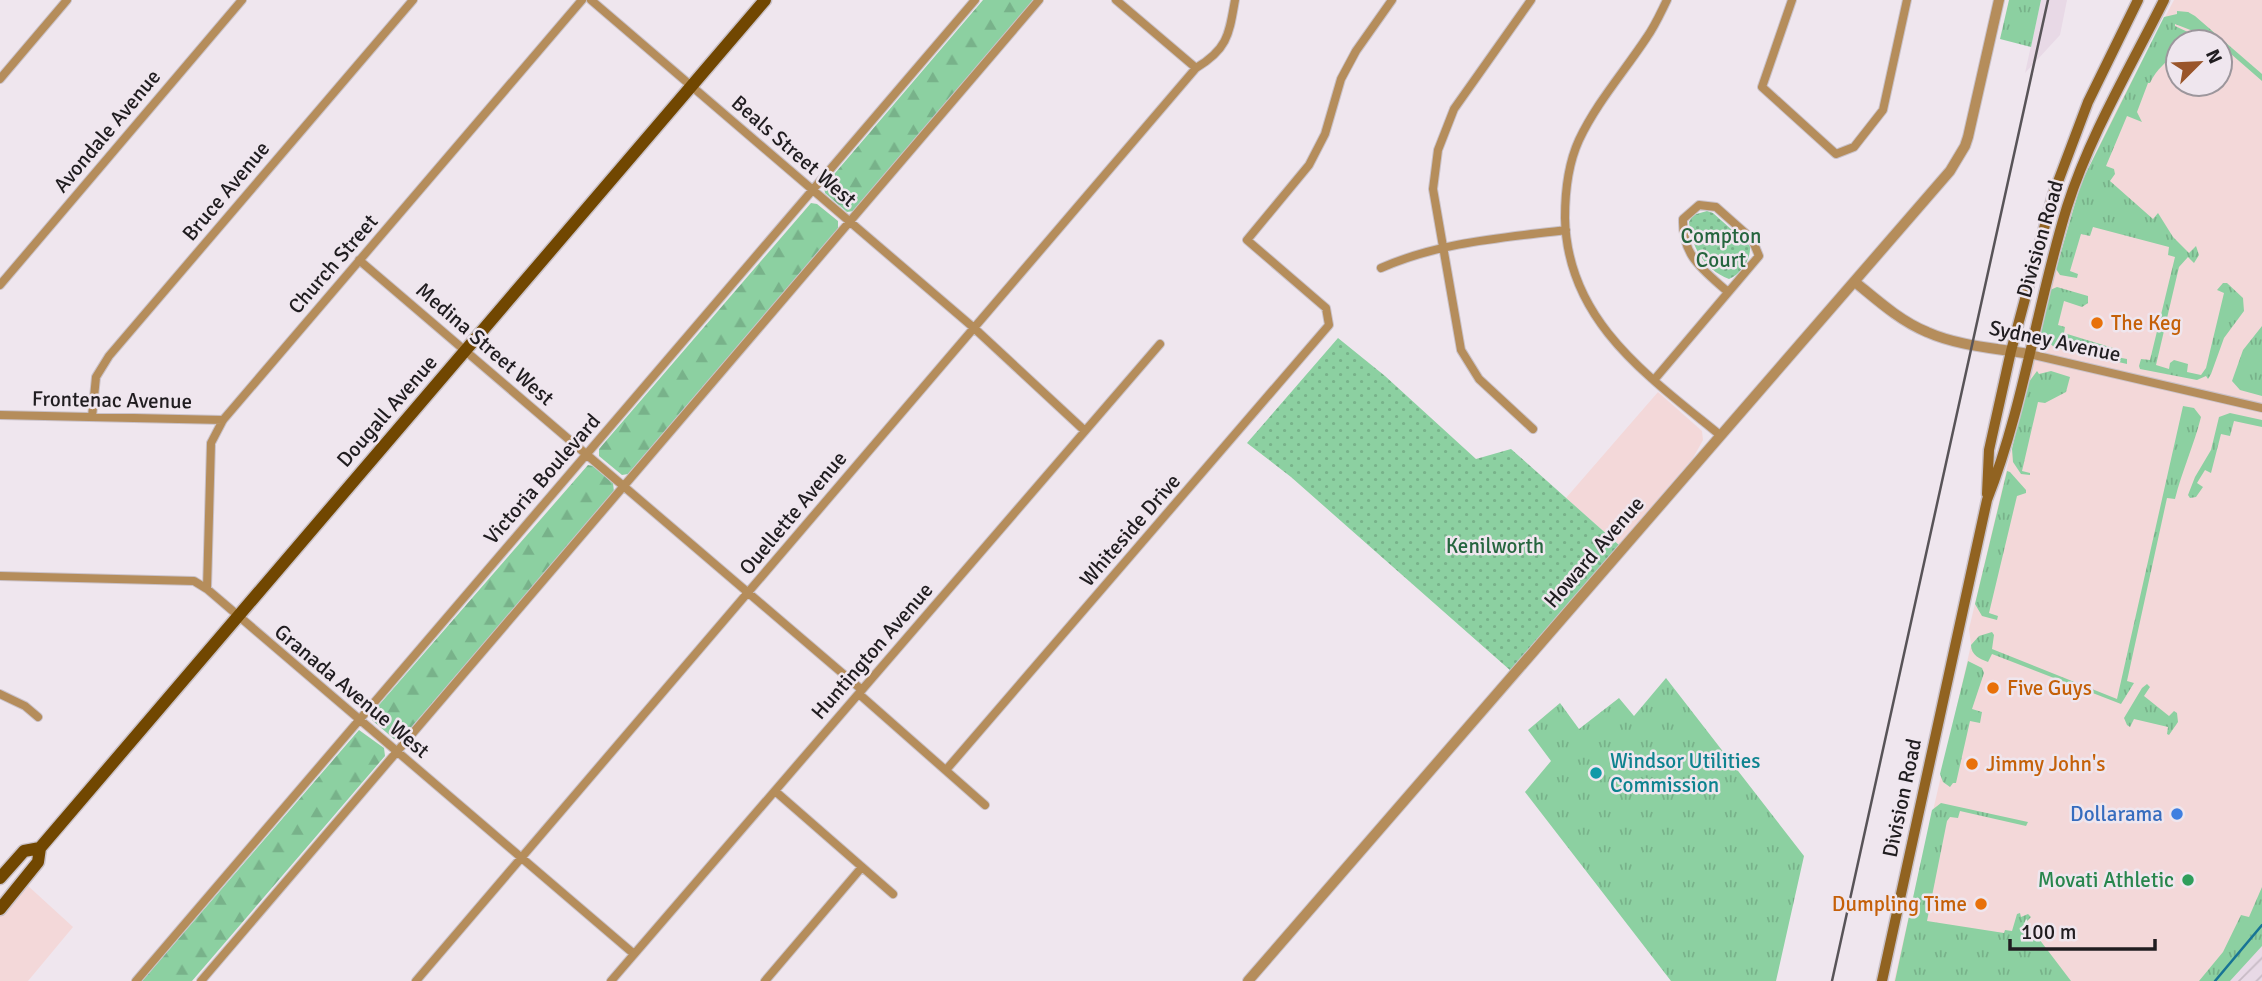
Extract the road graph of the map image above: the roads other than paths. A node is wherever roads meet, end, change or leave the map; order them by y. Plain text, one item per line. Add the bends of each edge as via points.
1 (67, 0) edge
2 (242, 0) edge
3 (413, 0) edge
4 (582, 0) edge
5 (591, 0) edge
6 (765, 0) edge
7 (975, 0) edge
8 (1039, 0) edge
9 (1116, 0) edge
10 (1236, 0) edge
11 (1392, 0) edge
12 (1531, 0) edge
13 (1667, 0) edge
14 (1792, 0) edge
15 (1907, 0) edge
16 (1999, 0) edge
17 (2138, 0) edge
18 (2164, 0) edge
19 (1196, 68) junction
20 (0, 79) edge
21 (691, 86) junction
22 (812, 190) junction
23 (849, 222) junction
24 (1566, 230) junction
25 (1442, 246) junction
26 (359, 260) junction
27 (1381, 268) dead end
28 (1855, 282) junction
29 (0, 285) edge
30 (1728, 292) junction
31 (974, 328) junction
32 (1160, 344) dead end
33 (465, 350) junction
34 (2011, 351) junction
35 (2029, 354) junction
36 (1654, 380) junction
37 (2262, 408) edge
38 (0, 415) edge
39 (92, 417) junction
40 (223, 420) junction
41 (1533, 429) dead end
42 (1085, 430) junction
43 (1720, 435) junction
44 (587, 454) junction
45 (624, 486) junction
46 (1987, 500) junction
47 (0, 576) edge
48 (207, 589) junction
49 (749, 592) junction
50 (237, 616) junction
51 (860, 692) junction
52 (0, 694) edge
53 (38, 717) dead end
54 (359, 720) junction
55 (396, 752) junction
56 (946, 771) junction
57 (775, 790) junction
58 (985, 805) dead end
59 (40, 848) junction
60 (521, 858) junction
61 (862, 867) junction
62 (0, 878) edge
63 (893, 894) dead end
64 (0, 909) edge
65 (634, 954) junction
66 (1250, 980) edge
67 (136, 981) edge
68 (201, 981) edge
69 (416, 981) edge
70 (611, 981) edge
71 (765, 981) edge
72 (1882, 981) edge

1 - 20 street
2 - 29 street, Avondale Avenue
3 - 39 street, Bruce Avenue via 108,356 96,377
4 - 26 street, Church Street
5 - 21 street, Beals Street West
6 - 21 main road, Dougall Avenue
7 - 22 street, Victoria Boulevard
8 - 23 street
9 - 19 street
10 - 19 street, Ouellette Avenue via 1225,43
11 - 56 street, Whiteside Drive via 1341,79 1325,134 1309,165 1247,240 1326,308 1329,325
12 - 25 street via 1454,109 1438,150 1433,189
13 - 24 street via 1578,142 1565,189
14 - 15 street via 1762,88 1836,154 1854,148 1883,110
16 - 28 street, Howard Avenue via 1965,146 1950,171
17 - 34 main road, Division Road via 2067,155
18 - 35 main road, Division Road via 2074,186
19 - 31 street, Ouellette Avenue
21 - 22 street, Beals Street West
21 - 33 main road, Dougall Avenue
22 - 23 street, Beals Street West
22 - 44 street, Victoria Boulevard
23 - 31 street, Beals Street West
23 - 45 street
24 - 25 street
24 - 36 street via 1580,287 1602,328
25 - 27 street
25 - 41 street via 1461,350 1479,379
26 - 33 street, Medina Street West
26 - 40 street, Church Street
28 - 34 street, Sydney Avenue via 1899,317 1929,333
28 - 43 street, Howard Avenue
30 - 30 street via 1759,256 1752,239 1716,207 1699,205 1683,219 1683,238 1699,266
30 - 36 street
31 - 42 street, Beals Street West
31 - 49 street, Ouellette Avenue
32 - 42 street, Huntington Avenue
33 - 44 street, Medina Street West
33 - 50 main road, Dougall Avenue
34 - 35 street, Sydney Avenue
34 - 46 main road, Division Road via 1989,450
35 - 37 street, Sydney Avenue
35 - 46 main road, Division Road via 2009,440
36 - 43 street
38 - 39 street, Frontenac Avenue
39 - 40 street, Frontenac Avenue
40 - 48 street, Church Street via 211,443
42 - 51 street, Huntington Avenue
43 - 66 street, Howard Avenue
44 - 45 street, Medina Street West
44 - 54 street, Victoria Boulevard
45 - 49 street, Medina Street West
45 - 55 street
46 - 72 main road, Division Road
47 - 48 street, Granada Avenue West via 194,581
48 - 50 street, Granada Avenue West
49 - 51 street, Medina Street West
49 - 60 street, Ouellette Avenue
50 - 54 street, Granada Avenue West
50 - 59 main road, Dougall Avenue
51 - 56 street, Medina Street West
51 - 57 street, Huntington Avenue
52 - 53 street
54 - 55 street, Granada Avenue West
54 - 67 street, Victoria Boulevard
55 - 60 street, Granada Avenue West
55 - 68 street
56 - 58 street, Medina Street West
57 - 61 street
57 - 65 street, Huntington Avenue
59 - 62 main road, Dougall Avenue via 24,851
59 - 64 main road, Dougall Avenue via 37,862
60 - 65 street, Granada Avenue West
60 - 69 street, Ouellette Avenue
61 - 63 street
61 - 71 street
65 - 70 street, Huntington Avenue

